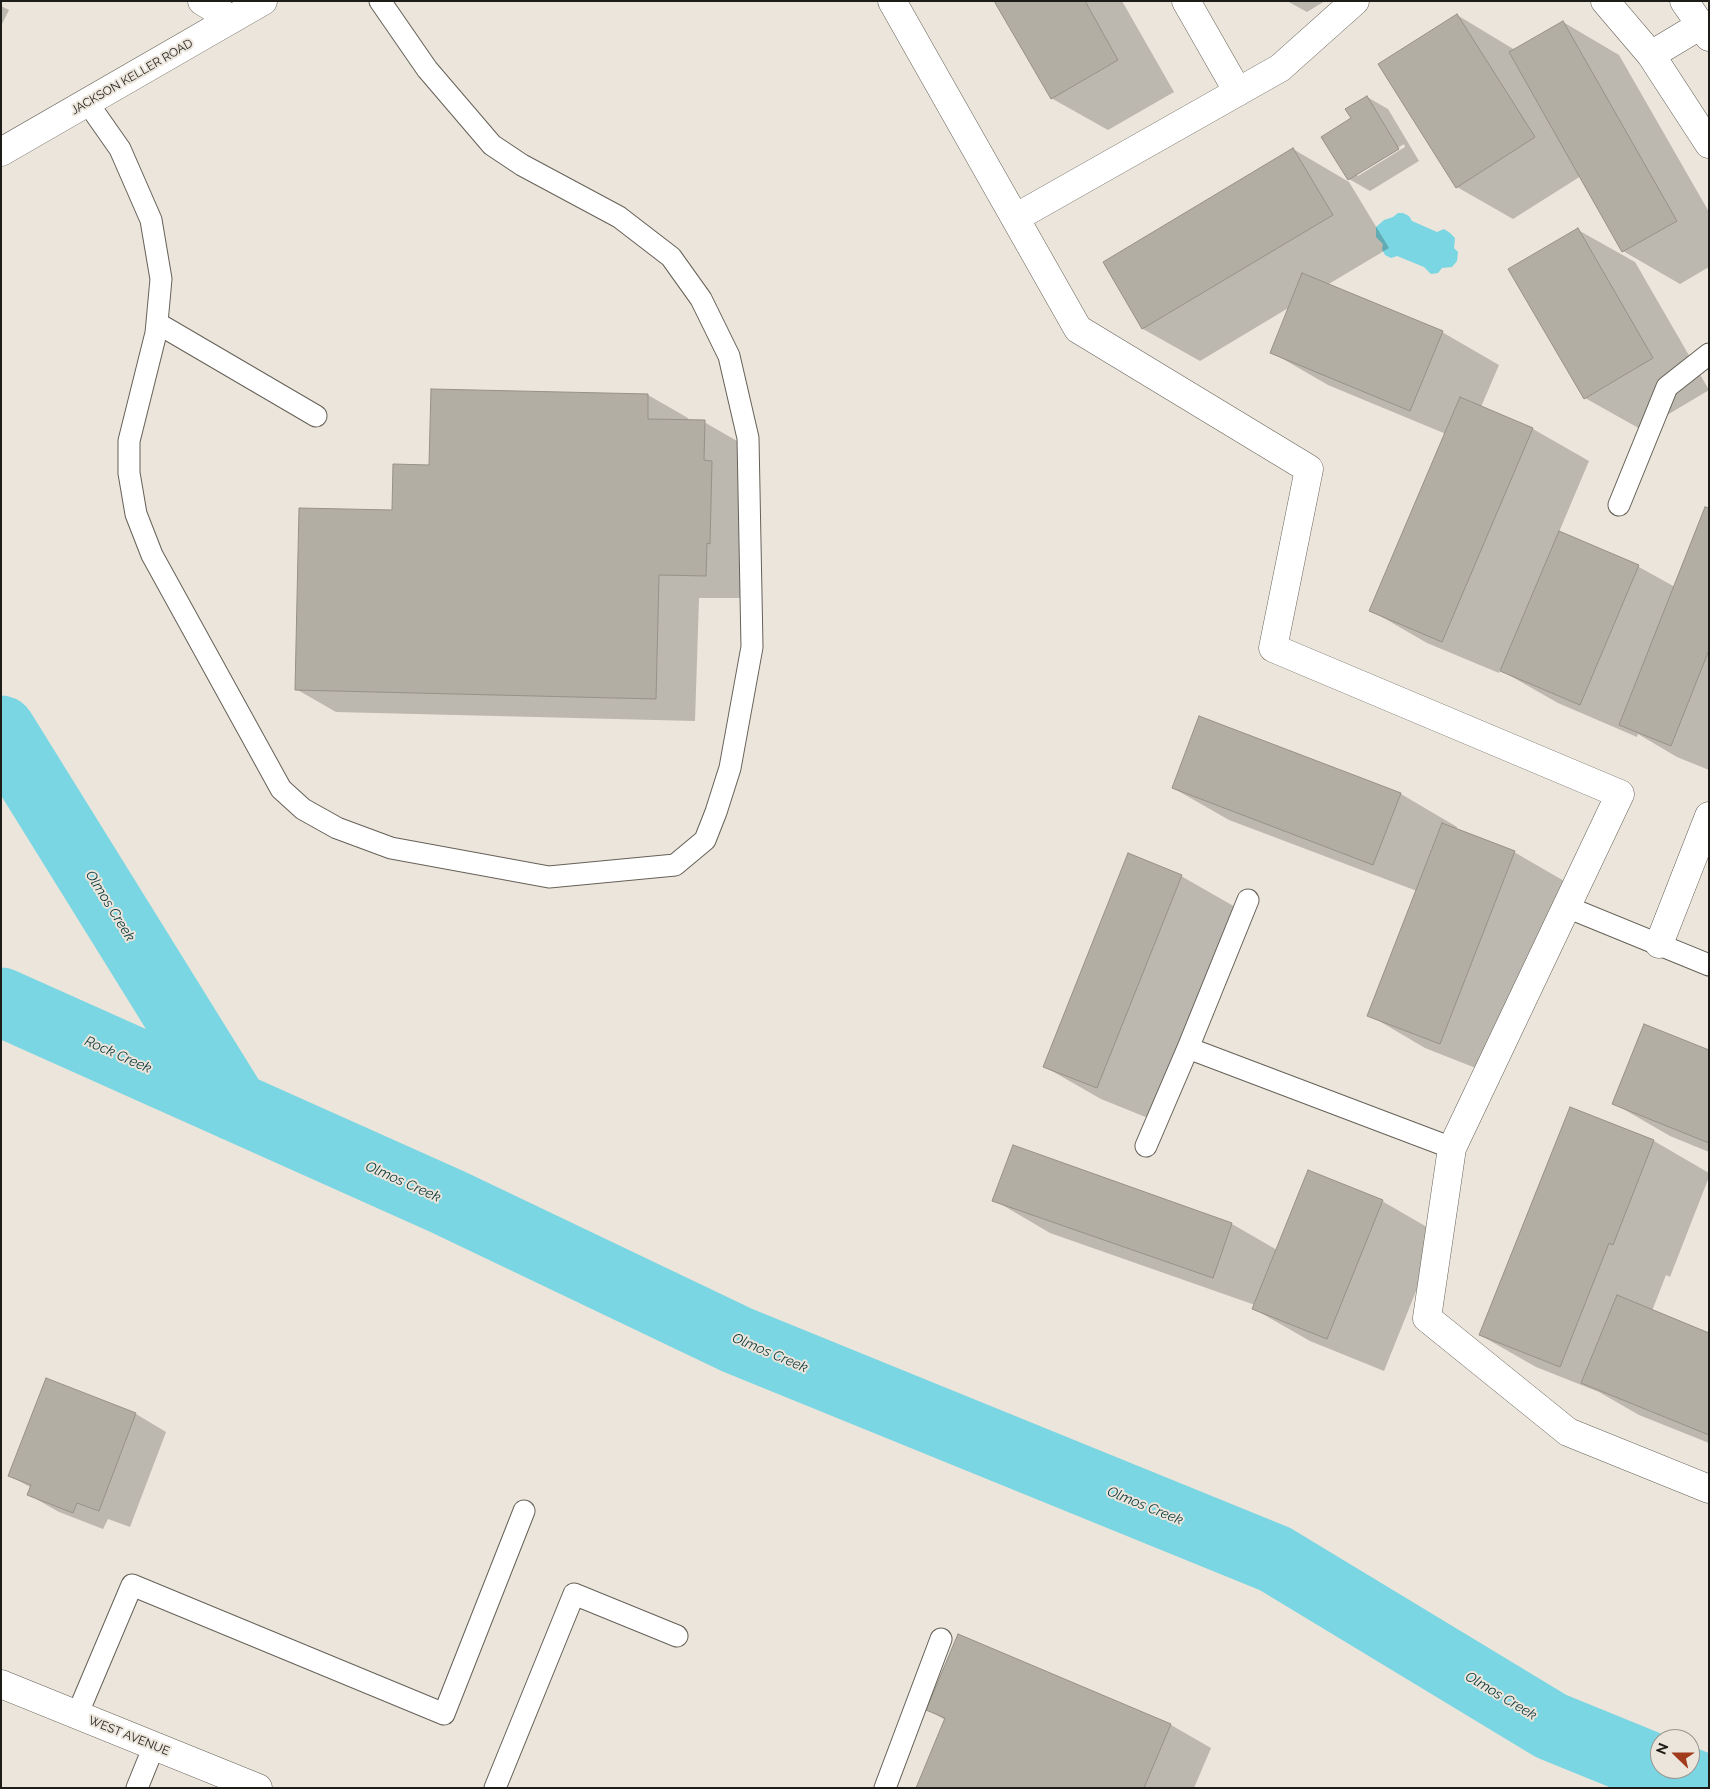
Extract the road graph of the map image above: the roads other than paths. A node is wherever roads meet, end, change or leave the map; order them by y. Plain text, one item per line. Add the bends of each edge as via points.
1 (202, 1) edge
2 (262, 1) edge
3 (380, 1) edge
4 (892, 1) edge
5 (1186, 1) edge
6 (1355, 1) edge
7 (1605, 1) edge
8 (1684, 1) edge
9 (232, 19) junction
10 (1705, 31) edge
11 (1651, 55) junction
12 (1238, 92) junction
13 (87, 102) junction
14 (1709, 144) edge
15 (1, 152) edge
16 (1015, 218) junction
17 (157, 323) junction
18 (1709, 354) edge
19 (316, 416) dead end
20 (1619, 505) dead end
21 (1709, 816) edge
22 (1248, 900) dead end
23 (1567, 907) junction
24 (1659, 944) junction
25 (1709, 965) edge
26 (1188, 1048) junction
27 (1146, 1146) dead end
28 (1452, 1148) junction
29 (1709, 1489) edge
30 (524, 1511) dead end
31 (677, 1636) dead end
32 (941, 1639) dead end
33 (1, 1684) edge
34 (77, 1715) junction
35 (154, 1746) junction
36 (136, 1788) edge
37 (258, 1788) edge
38 (495, 1788) edge
39 (885, 1788) edge

1 - 9 street
2 - 9 street, JACKSON KELLER ROAD
3 - 17 lane via 427,69 492,144 522,166 619,217 671,257 701,299 729,356 748,438 752,648 730,768 705,840 675,865 549,877 391,848 337,828 303,809 280,789 152,555 136,514 129,473 129,441
4 - 16 street
5 - 12 street
6 - 12 street via 1280,68
7 - 11 street
8 - 10 street
9 - 13 street, JACKSON KELLER ROAD
10 - 11 street
11 - 14 street
12 - 16 street
13 - 15 street, JACKSON KELLER ROAD
13 - 17 lane via 120,149 151,220 161,279
16 - 23 street via 1078,329 1308,470 1273,648 1620,794
17 - 19 lane
18 - 20 lane via 1667,387
21 - 24 street
22 - 26 lane
23 - 24 lane
23 - 28 street
24 - 25 lane
26 - 27 lane
26 - 28 lane
28 - 29 street via 1427,1318 1568,1432
30 - 34 lane via 444,1714 132,1585
31 - 38 lane via 574,1594
32 - 39 lane
33 - 34 street, WEST AVENUE
34 - 35 street, WEST AVENUE
35 - 36 lane
35 - 37 street, WEST AVENUE

